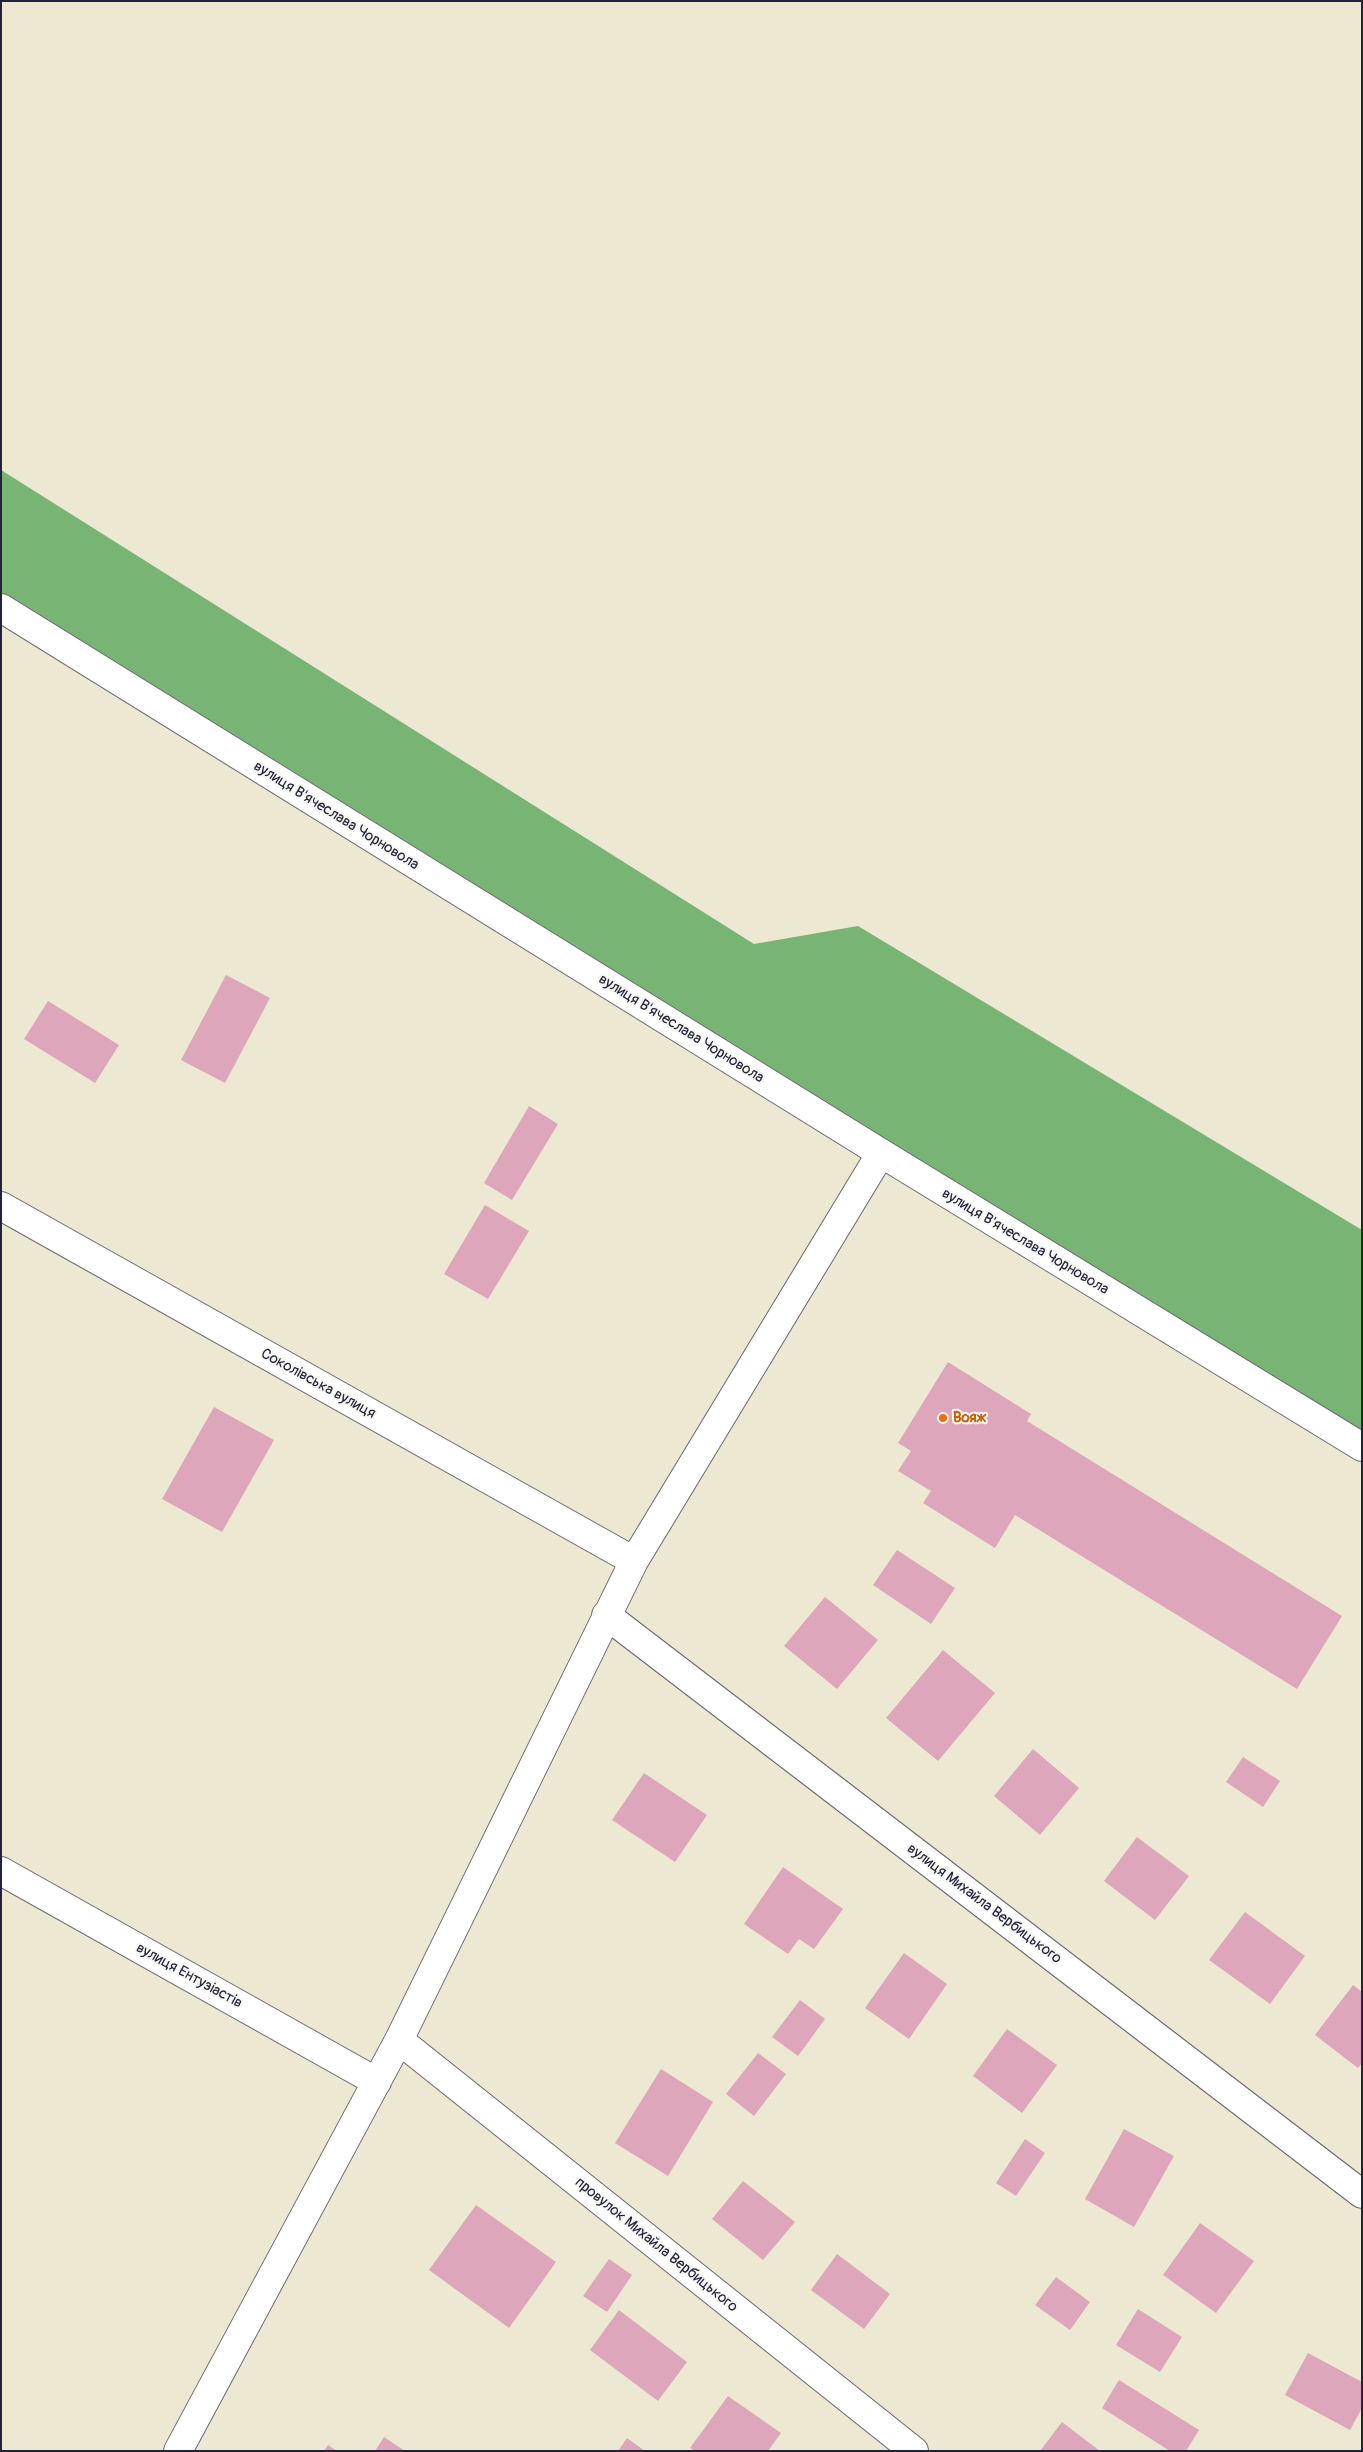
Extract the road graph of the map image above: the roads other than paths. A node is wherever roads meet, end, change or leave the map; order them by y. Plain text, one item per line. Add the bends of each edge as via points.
1 (1, 608) edge
2 (881, 1153) junction
3 (1, 1206) edge
4 (1362, 1447) edge
5 (634, 1561) junction
6 (606, 1615) junction
7 (1, 1871) edge
8 (399, 2040) junction
9 (377, 2082) junction
10 (1362, 2194) edge
11 (183, 2449) edge
12 (914, 2451) edge

1 - 2 street, вулиця В'ячеслава Чорновола
2 - 4 street, вулиця В'ячеслава Чорновола
2 - 5 street
3 - 5 street, Соколівська вулиця
5 - 6 street
6 - 8 street
6 - 10 street, вулиця Михайла Вербицького
7 - 9 street, вулиця Ентузіастів
8 - 9 street
8 - 12 street, провулок Михайла Вербицького
9 - 11 street

